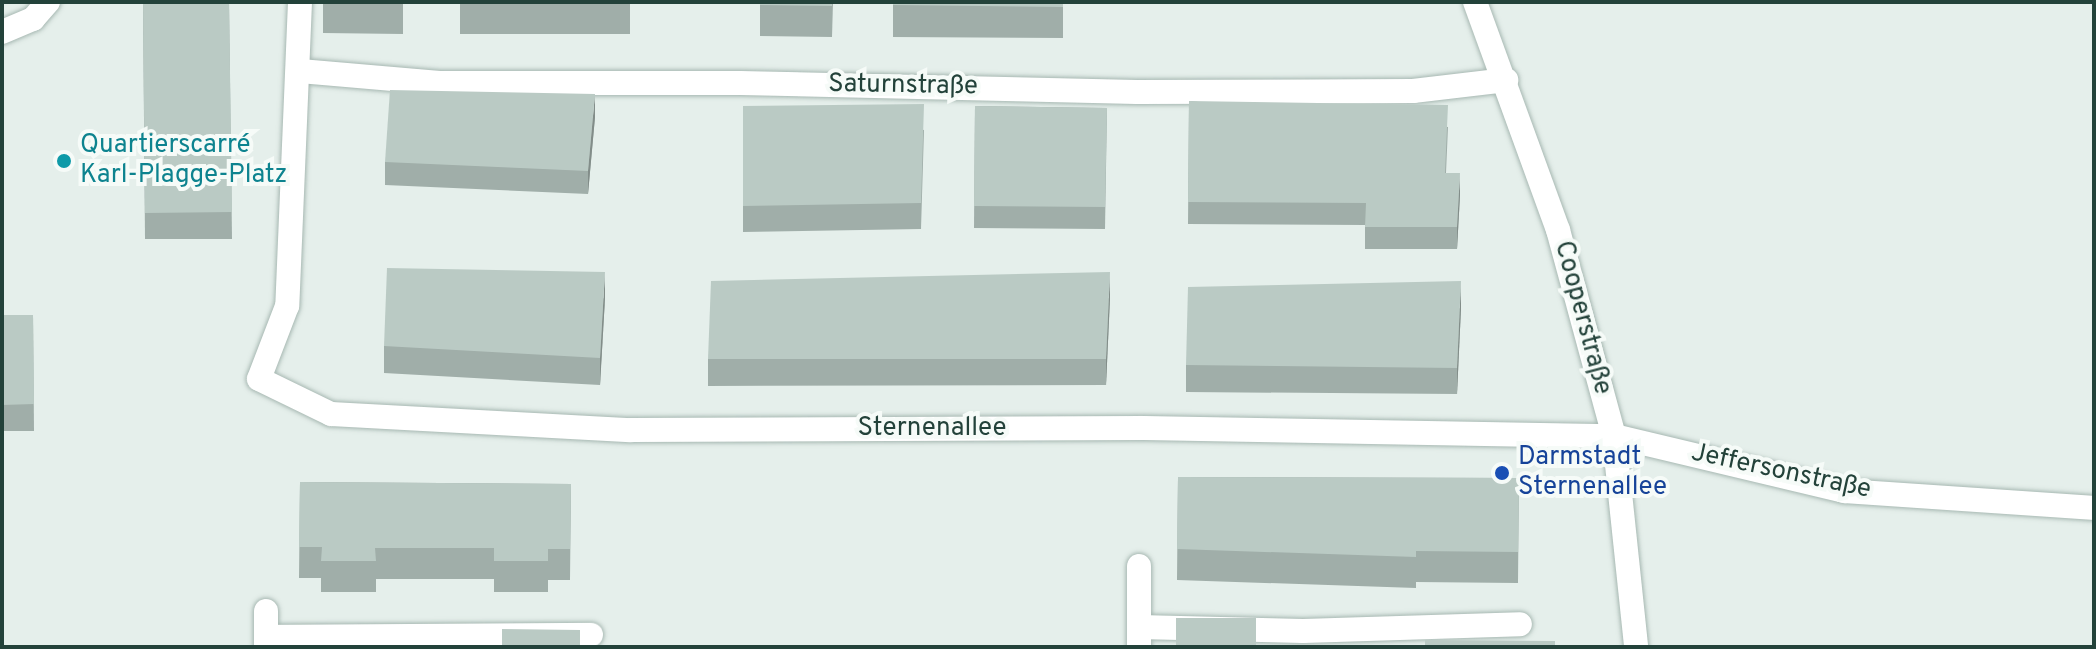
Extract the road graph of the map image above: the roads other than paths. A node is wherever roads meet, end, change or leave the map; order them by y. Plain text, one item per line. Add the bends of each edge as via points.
1 (48, 2) edge
2 (300, 2) edge
3 (1475, 2) edge
4 (2, 32) edge
5 (300, 71) junction
6 (1506, 80) junction
7 (1614, 436) junction
8 (2094, 508) edge
9 (1139, 566) dead end
10 (266, 611) dead end
11 (1520, 624) dead end
12 (591, 635) dead end
13 (1139, 637) edge
14 (1302, 639) edge
15 (266, 642) edge
16 (1636, 647) edge

1 - 4 street via 33,19
2 - 5 street
3 - 6 street, Cooperstraße
5 - 6 street, Saturnstraße via 439,83 1137,92 1413,91
5 - 7 street, Sternenallee via 287,306 259,379 331,414 631,430 1142,428
6 - 7 street, Cooperstraße via 1558,230
7 - 8 street, Jeffersonstraße via 1845,491
7 - 16 street, Cooperstraße
9 - 13 street
10 - 15 street
11 - 14 street
12 - 15 street
13 - 14 street

